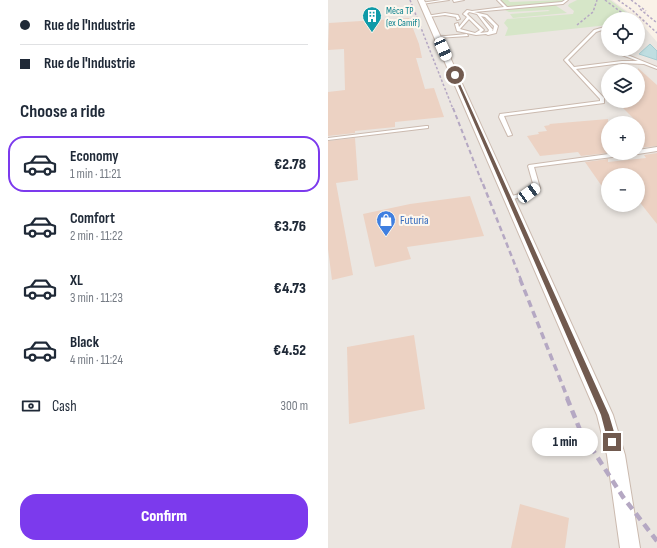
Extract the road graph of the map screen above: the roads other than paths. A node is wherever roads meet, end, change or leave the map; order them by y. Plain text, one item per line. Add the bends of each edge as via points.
1 (448, 0) edge
2 (454, 0) edge
3 (463, 0) edge
4 (498, 0) edge
5 (567, 0) edge
6 (421, 2) edge
7 (458, 6) dead end
8 (506, 8) junction
9 (468, 11) junction
10 (478, 14) junction
11 (428, 16) junction
12 (469, 17) junction
13 (458, 30) junction
14 (601, 30) edge
15 (475, 34) junction
16 (488, 34) junction
17 (437, 37) junction
18 (621, 56) edge
19 (628, 56) edge
20 (614, 63) junction
21 (647, 64) junction
22 (573, 68) junction
23 (657, 68) edge
24 (426, 127) dead end
25 (510, 135) dead end
26 (328, 138) edge
27 (657, 149) edge
28 (645, 151) edge
29 (601, 157) edge
30 (510, 198) junction
31 (630, 548) edge

1 - 6 lane
2 - 3 lane
2 - 7 lane
4 - 8 lane
5 - 8 lane via 563,3
6 - 11 street
8 - 9 lane
9 - 10 lane
9 - 12 lane via 465,14
10 - 16 lane via 491,30
10 - 16 lane via 486,16 496,26 495,32
11 - 13 lane via 457,16
11 - 17 street
12 - 13 lane
12 - 15 lane via 482,30
13 - 15 lane
14 - 22 lane via 596,31 567,58
15 - 16 lane
15 - 17 lane
17 - 30 street
18 - 20 lane
19 - 21 lane
20 - 21 lane
20 - 22 lane
21 - 23 lane
22 - 25 lane via 602,102 502,115
24 - 26 lane
27 - 28 lane
29 - 30 lane via 532,166 536,188 529,193
30 - 31 street via 605,415 616,455

